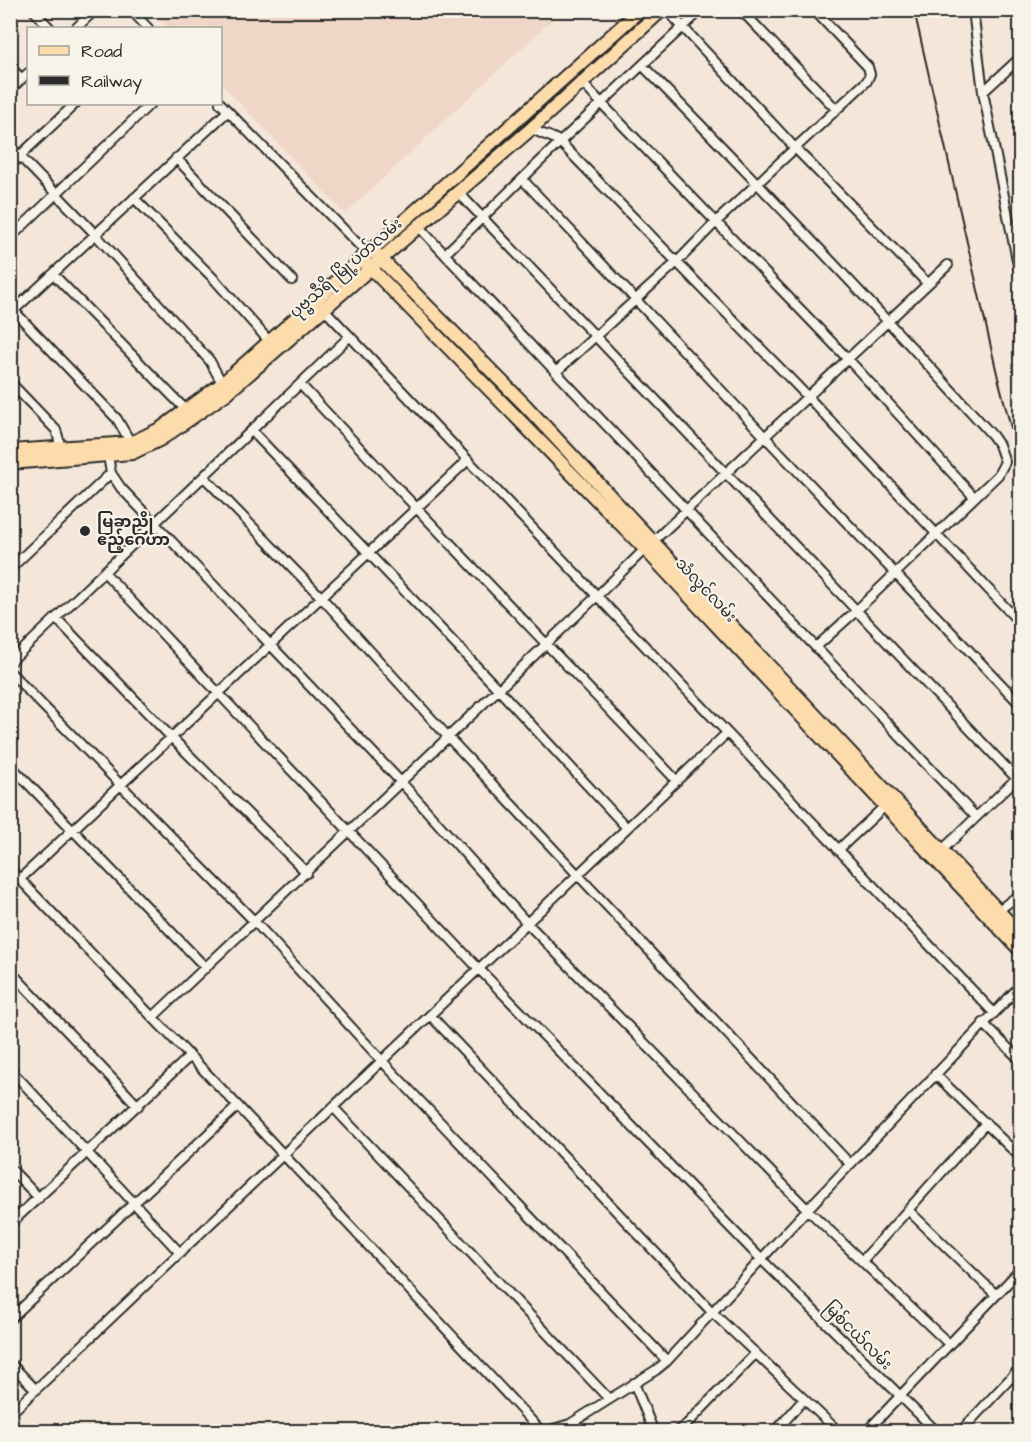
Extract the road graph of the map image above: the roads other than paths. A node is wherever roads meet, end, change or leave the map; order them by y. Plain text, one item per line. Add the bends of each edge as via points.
1 (33, 10) edge
2 (95, 10) edge
3 (131, 10) edge
4 (640, 10) edge
5 (662, 10) edge
6 (667, 10) edge
7 (701, 10) edge
8 (741, 10) edge
9 (814, 10) edge
10 (973, 11) edge
11 (49, 27) edge
12 (77, 27) edge
13 (147, 27) edge
14 (683, 28) junction
15 (1020, 58) edge
16 (643, 66) junction
17 (10, 67) edge
18 (27, 74) edge
19 (22, 80) junction
20 (582, 83) junction
21 (10, 90) edge
22 (983, 92) junction
23 (602, 103) junction
24 (74, 105) edge
25 (149, 105) edge
26 (222, 105) edge
27 (836, 109) junction
28 (228, 111) junction
29 (532, 128) junction
30 (560, 142) junction
31 (10, 146) edge
32 (795, 148) junction
33 (20, 156) junction
34 (176, 158) junction
35 (10, 165) edge
36 (523, 180) junction
37 (758, 183) junction
38 (458, 192) junction
39 (57, 194) junction
40 (134, 198) junction
41 (483, 218) junction
42 (717, 221) junction
43 (419, 227) junction
44 (95, 234) junction
45 (10, 238) edge
46 (364, 251) junction
47 (445, 254) junction
48 (381, 260) junction
49 (677, 262) junction
50 (948, 265) dead end
51 (370, 269) junction
52 (53, 274) junction
53 (1020, 275) edge
54 (292, 280) dead end
55 (928, 284) junction
56 (636, 300) junction
57 (324, 309) junction
58 (12, 312) edge
59 (888, 321) junction
60 (350, 336) junction
61 (596, 337) junction
62 (269, 341) junction
63 (848, 359) junction
64 (556, 372) junction
65 (10, 382) edge
66 (300, 384) junction
67 (225, 388) junction
68 (808, 397) junction
69 (186, 410) junction
70 (252, 431) junction
71 (765, 437) junction
72 (131, 443) junction
73 (58, 448) junction
74 (10, 451) edge
75 (108, 456) junction
76 (468, 460) junction
77 (10, 463) edge
78 (111, 472) junction
79 (726, 474) junction
80 (204, 477) junction
81 (974, 497) junction
82 (415, 509) junction
83 (687, 510) junction
84 (155, 524) junction
85 (937, 534) junction
86 (649, 545) junction
87 (368, 553) junction
88 (11, 569) edge
89 (104, 572) junction
90 (896, 573) junction
91 (597, 596) junction
92 (321, 597) junction
93 (856, 611) junction
94 (56, 618) junction
95 (1020, 623) edge
96 (271, 644) junction
97 (547, 644) junction
98 (816, 646) junction
99 (10, 662) edge
100 (10, 672) edge
101 (499, 690) junction
102 (218, 693) junction
103 (1020, 704) edge
104 (727, 733) junction
105 (171, 737) junction
106 (448, 738) junction
107 (10, 765) edge
108 (1018, 777) edge
109 (677, 781) junction
110 (401, 782) junction
111 (120, 785) junction
112 (886, 805) junction
113 (976, 817) junction
114 (627, 828) junction
115 (71, 830) junction
116 (349, 832) junction
117 (838, 850) junction
118 (938, 854) junction
119 (10, 869) edge
120 (306, 873) junction
121 (578, 875) junction
122 (20, 879) junction
123 (1020, 894) edge
124 (999, 910) junction
125 (255, 922) junction
126 (527, 923) junction
127 (1020, 934) edge
128 (1020, 950) edge
129 (206, 968) junction
130 (479, 969) junction
131 (10, 971) edge
132 (1020, 986) edge
133 (994, 1013) junction
134 (430, 1015) junction
135 (153, 1017) junction
136 (983, 1023) junction
137 (189, 1056) junction
138 (1020, 1060) edge
139 (382, 1061) junction
140 (10, 1069) edge
141 (935, 1074) junction
142 (138, 1106) junction
143 (238, 1106) junction
144 (333, 1107) junction
145 (986, 1123) junction
146 (89, 1153) junction
147 (282, 1155) junction
148 (1020, 1157) edge
149 (850, 1164) junction
150 (10, 1168) edge
151 (39, 1197) junction
152 (135, 1202) junction
153 (807, 1209) junction
154 (908, 1210) junction
155 (10, 1224) edge
156 (180, 1253) junction
157 (761, 1259) junction
158 (862, 1261) junction
159 (1020, 1270) edge
160 (1012, 1278) junction
161 (1020, 1286) edge
162 (996, 1295) junction
163 (712, 1312) junction
164 (10, 1319) edge
165 (949, 1344) junction
166 (756, 1353) junction
167 (667, 1361) junction
168 (10, 1363) edge
169 (1020, 1368) edge
170 (634, 1383) junction
171 (36, 1390) junction
172 (900, 1396) junction
173 (804, 1399) junction
174 (609, 1400) junction
175 (10, 1414) edge
176 (572, 1428) edge
177 (542, 1431) edge
178 (654, 1431) edge
179 (676, 1431) edge
180 (775, 1431) edge
181 (839, 1431) edge
182 (866, 1431) edge
183 (937, 1431) edge
184 (960, 1431) edge

1 - 11 street
2 - 12 street
3 - 13 street
4 - 46 main road, ပုဗ္ဗသီရိ မြို့ပတ်လမ်း
5 - 20 main road, ပုဗ္ဗသီရိ မြို့ပတ်လမ်း
6 - 14 street
7 - 14 street
8 - 27 street
9 - 27 street via 869,70 867,81
10 - 22 street
14 - 16 street
14 - 32 street
15 - 22 street
16 - 23 street
16 - 37 street
17 - 19 street
18 - 19 street
19 - 21 street
20 - 23 street
20 - 29 main road, ပုဗ္ဗသီရိ မြို့ပတ်လမ်း
22 - 53 street
23 - 30 street
23 - 42 street
24 - 33 street
25 - 39 street
26 - 28 street
27 - 32 street
28 - 34 street
28 - 46 street
29 - 30 street
29 - 38 main road, ပုဗ္ဗသီရိ မြို့ပတ်လမ်း
30 - 36 street
30 - 49 street
31 - 33 street
32 - 37 street
32 - 55 street
33 - 35 street
33 - 39 street
34 - 40 street
34 - 54 street
36 - 41 street
36 - 56 street
37 - 42 street
37 - 59 street
38 - 41 street
38 - 43 main road, ပုဗ္ဗသီရိ မြို့ပတ်လမ်း
39 - 44 street
39 - 45 street
40 - 44 street
40 - 62 street
41 - 47 street
41 - 61 street
42 - 49 street
42 - 63 street
43 - 47 street
43 - 48 main road, ပုဗ္ဗသီရိ မြို့ပတ်လမ်း
44 - 52 street
44 - 67 street via 210,361
46 - 48 main road, သံလွင်လမ်း
46 - 51 main road, သံလွင်လမ်း
46 - 62 main road, ပုဗ္ဗသီရိ မြို့ပတ်လမ်း
47 - 64 street
48 - 51 main road, ပုဗ္ဗသီရိ မြို့ပတ်လမ်း
48 - 86 main road, သံလွင်လမ်း via 524,404
49 - 56 street
49 - 68 street
50 - 55 street
51 - 57 main road, ပုဗ္ဗသီရိ မြို့ပတ်လမ်း
51 - 86 main road, သံလွင်လမ်း
52 - 58 street
52 - 69 street
55 - 59 street
56 - 61 street
56 - 71 street
57 - 60 street
57 - 67 main road, ပုဗ္ဗသီရိ မြို့ပတ်လမ်း
58 - 72 street via 117,419
59 - 63 street
59 - 81 street via 999,445 1004,468
60 - 66 street
60 - 76 street
61 - 64 street
61 - 79 street
62 - 67 main road, ပုဗ္ဗသီရိ မြို့ပတ်လမ်း
63 - 68 street
63 - 81 street
64 - 83 street
65 - 73 street via 56,430
66 - 70 street
66 - 82 street
67 - 69 main road, ပုဗ္ဗသီရိ မြို့ပတ်လမ်း
67 - 75 main road, ပုဗ္ဗသီရိ မြို့ပတ်လမ်း via 161,439 132,453
68 - 71 street
68 - 85 street
69 - 72 main road, ပုဗ္ဗသီရိ မြို့ပတ်လမ်း
70 - 80 street
70 - 87 street
71 - 79 street
71 - 90 street
72 - 73 main road, ပုဗ္ဗသီရိ မြို့ပတ်လမ်း
73 - 74 main road, ပုဗ္ဗသီရိ မြို့ပတ်လမ်း
75 - 77 main road, ပုဗ္ဗသီရိ မြို့ပတ်လမ်း
75 - 78 street
76 - 82 street
76 - 91 street
78 - 84 street
78 - 88 street
79 - 83 street
79 - 93 street
80 - 84 street
80 - 92 street
81 - 85 street
82 - 87 street
82 - 97 street
83 - 86 street
83 - 98 street
84 - 89 street
84 - 96 street
85 - 90 street
85 - 95 street
86 - 91 street
86 - 112 main road, သံလွင်လမ်း
86 - 118 main road, သံလွင်လမ်း
87 - 92 street
87 - 101 street
89 - 94 street
89 - 102 street, မြစ်ငယ်လမ်း
90 - 93 street
90 - 103 street
91 - 97 street
91 - 104 street
92 - 96 street
92 - 106 street
93 - 98 street
93 - 108 street
94 - 99 street
94 - 105 street
96 - 102 street
96 - 110 street
97 - 101 street
97 - 109 street
98 - 113 street
100 - 111 street
101 - 106 street
101 - 114 street
102 - 105 street
102 - 116 street, မြစ်ငယ်လမ်း
104 - 109 street
104 - 117 street
105 - 111 street
105 - 120 street
106 - 110 street
106 - 121 street
107 - 115 street
108 - 113 street
109 - 114 street
110 - 116 street
110 - 126 street
111 - 115 street
111 - 125 street
112 - 117 street
112 - 118 main road, သံလွင်လမ်း
113 - 118 street
114 - 121 street
115 - 122 street
115 - 129 street
116 - 120 street
116 - 130 street, မြစ်ငယ်လမ်း
117 - 133 street
118 - 124 main road, သံလွင်လမ်း
118 - 128 main road, သံလွင်လမ်း
119 - 122 street
120 - 125 street
121 - 126 street
121 - 149 street
122 - 135 street
123 - 124 street
124 - 127 main road, သံလွင်လမ်း
125 - 129 street
125 - 139 street
126 - 130 street
126 - 153 street
129 - 135 street
130 - 134 street
130 - 157 street, မြစ်ငယ်လမ်း
131 - 142 street
132 - 133 street
133 - 136 street
134 - 139 street
134 - 163 street
135 - 137 street
136 - 138 street
136 - 141 street
137 - 142 street
137 - 143 street
139 - 144 street
139 - 167 street
140 - 146 street
141 - 145 street
141 - 149 street
142 - 146 street
143 - 147 street
143 - 152 street
144 - 147 street
144 - 174 street
145 - 148 street
145 - 154 street
146 - 151 street
146 - 152 street
147 - 156 street
147 - 177 street
149 - 153 street
150 - 151 street
151 - 155 street
152 - 156 street
152 - 164 street
153 - 157 street
153 - 158 street
154 - 158 street
154 - 162 street
156 - 171 street
157 - 163 street
157 - 172 street, မြစ်ငယ်လမ်း
158 - 165 street
159 - 160 street
160 - 161 street
160 - 162 street
162 - 165 street
163 - 166 street
163 - 167 street
165 - 172 street
166 - 173 street
166 - 179 street
167 - 170 street
168 - 171 street
169 - 184 street
170 - 174 street
170 - 178 street
171 - 175 street
172 - 182 street
172 - 183 street, မြစ်ငယ်လမ်း
173 - 180 street
173 - 181 street
174 - 176 street
176 - 177 street

